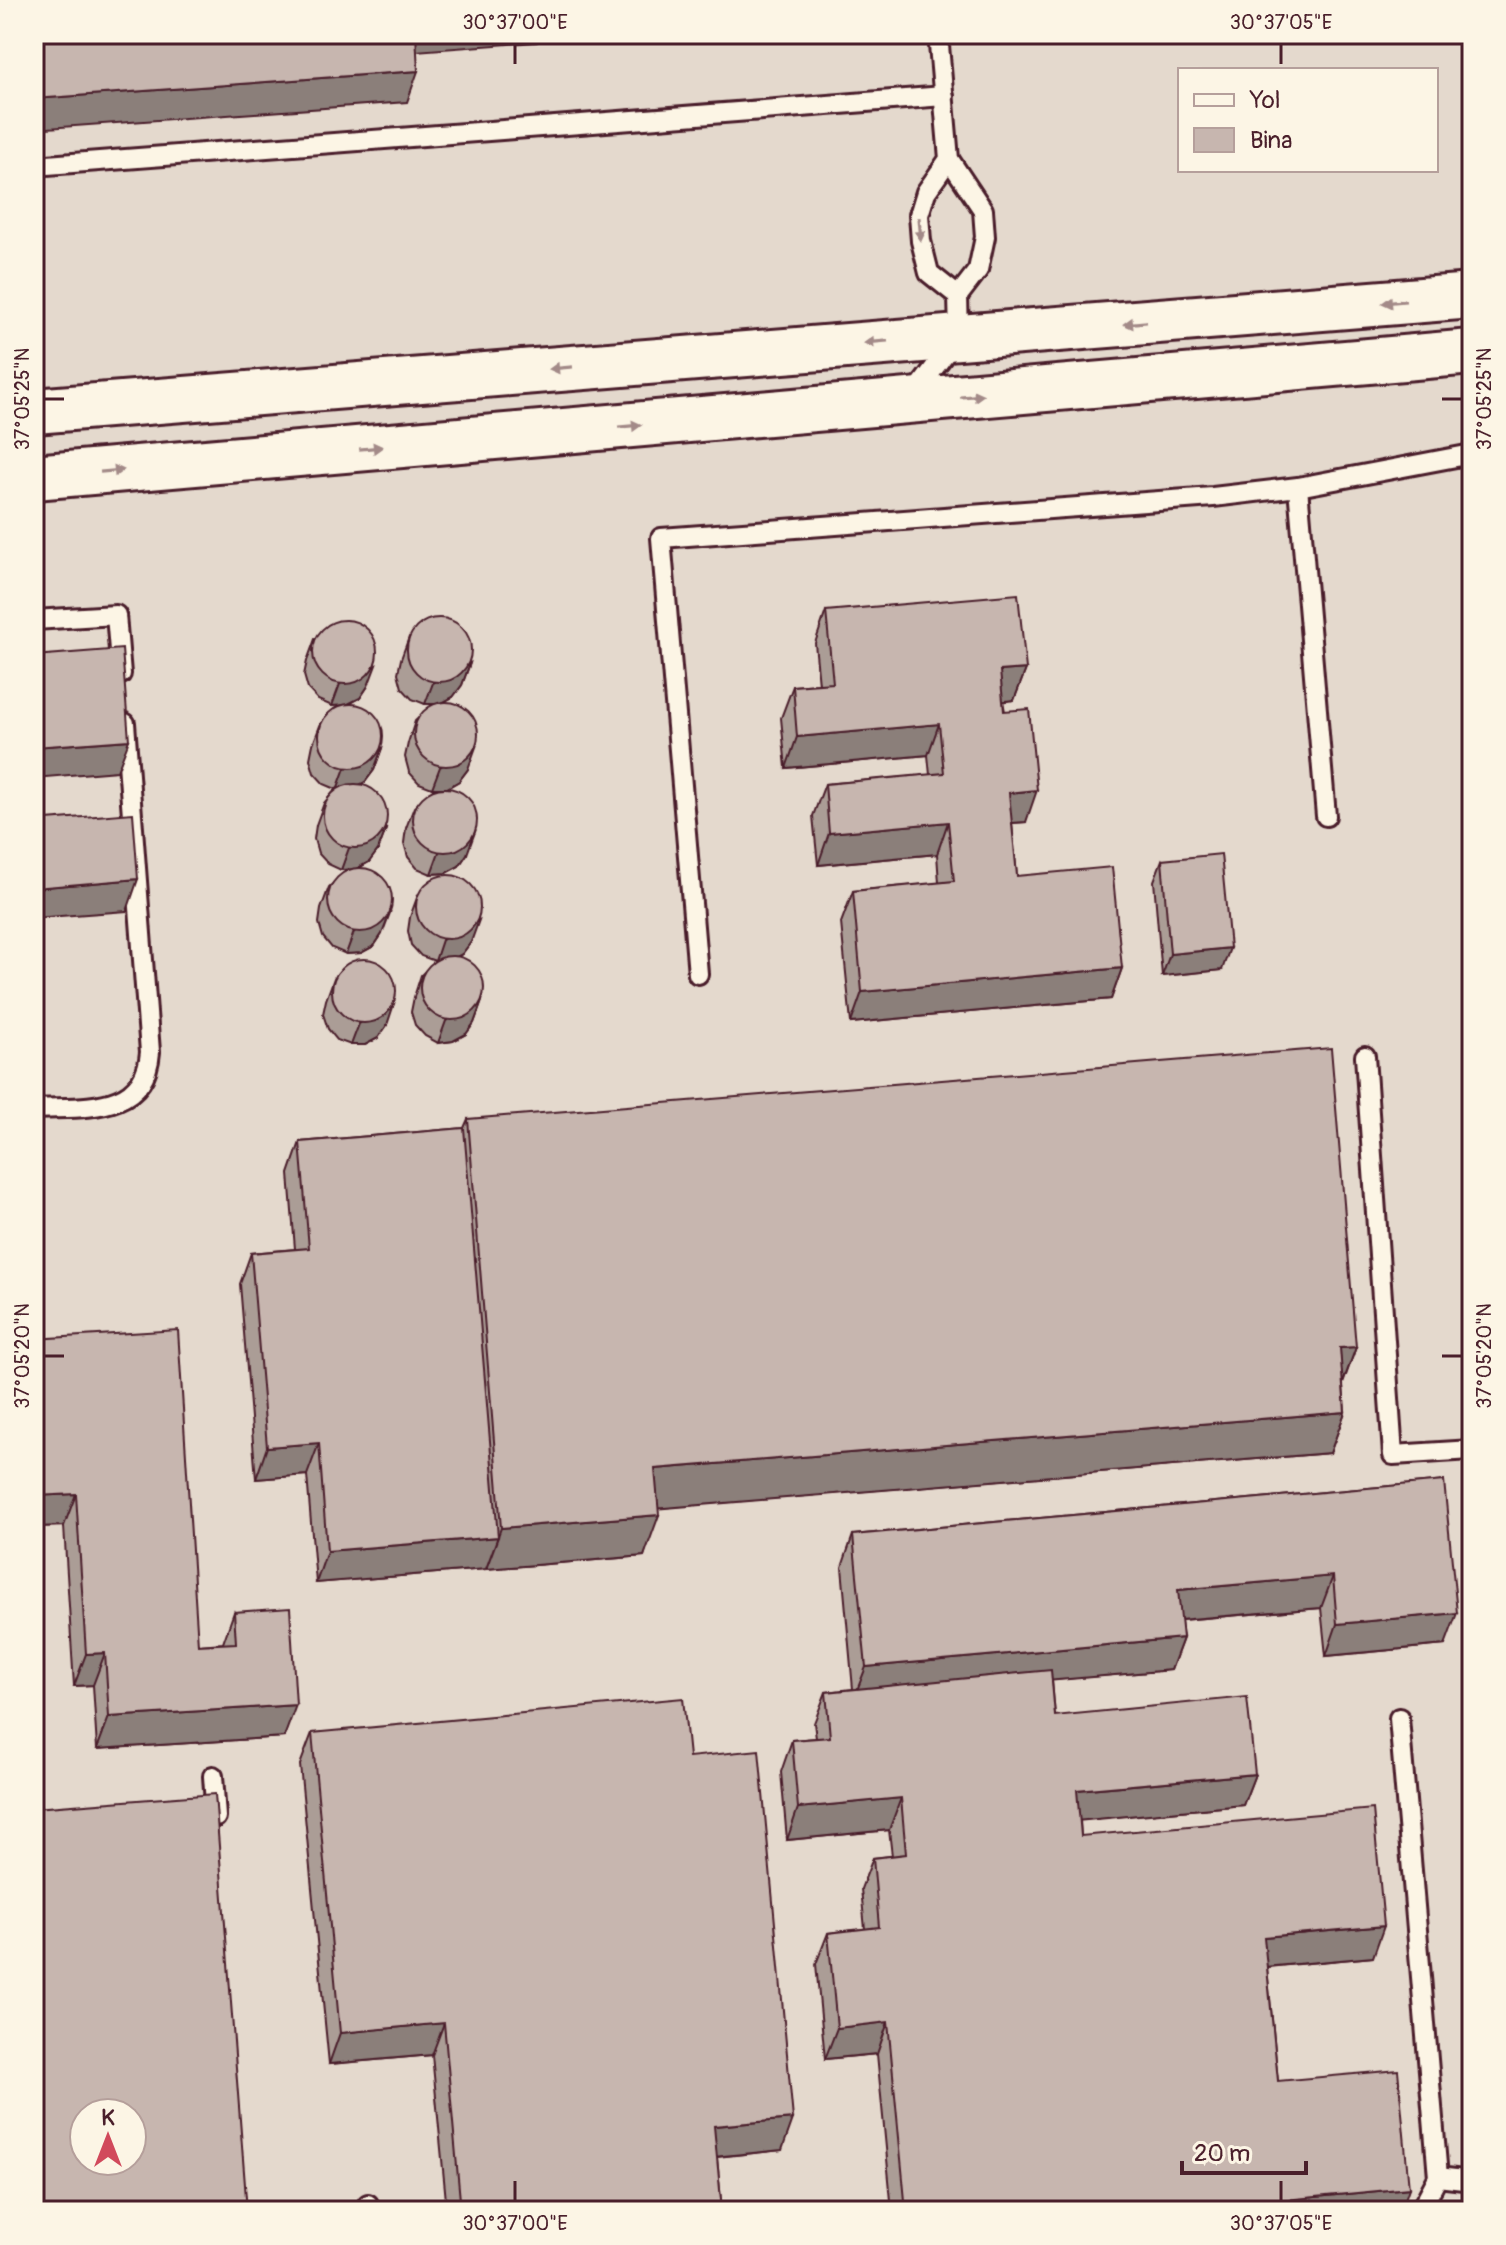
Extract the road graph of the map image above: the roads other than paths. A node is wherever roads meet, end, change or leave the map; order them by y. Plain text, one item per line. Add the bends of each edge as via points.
1 (938, 34) edge
2 (1470, 34) edge
3 (1472, 69) edge
4 (944, 96) junction
5 (949, 159) junction
6 (34, 166) edge
7 (1472, 296) edge
8 (959, 316) junction
9 (1472, 352) edge
10 (909, 401) junction
11 (34, 411) edge
12 (1472, 454) edge
13 (34, 477) edge
14 (1298, 487) junction
15 (34, 620) edge
16 (1326, 816) dead end
17 (698, 974) dead end
18 (1365, 1056) dead end
19 (34, 1109) edge
20 (1472, 1450) edge
21 (1399, 1718) dead end
22 (213, 1776) dead end
23 (218, 1838) edge
24 (1438, 2177) junction
25 (1472, 2181) edge
26 (1420, 2211) edge

1 - 4 lane
2 - 3 lane
4 - 5 lane
4 - 6 lane
5 - 8 lane via 983,210 985,237
5 -> 8 lane via 926,192 919,215 929,273
7 -> 8 street
8 - 10 lane
8 -> 11 street
10 -> 9 street
13 -> 10 street
12 - 14 lane
14 - 16 lane
14 - 17 lane via 661,538
15 - 19 lane via 116,615 150,1052 149,1066 124,1099
18 - 20 lane via 1393,1455
21 - 24 lane
22 - 23 lane
24 - 25 lane
24 - 26 lane

